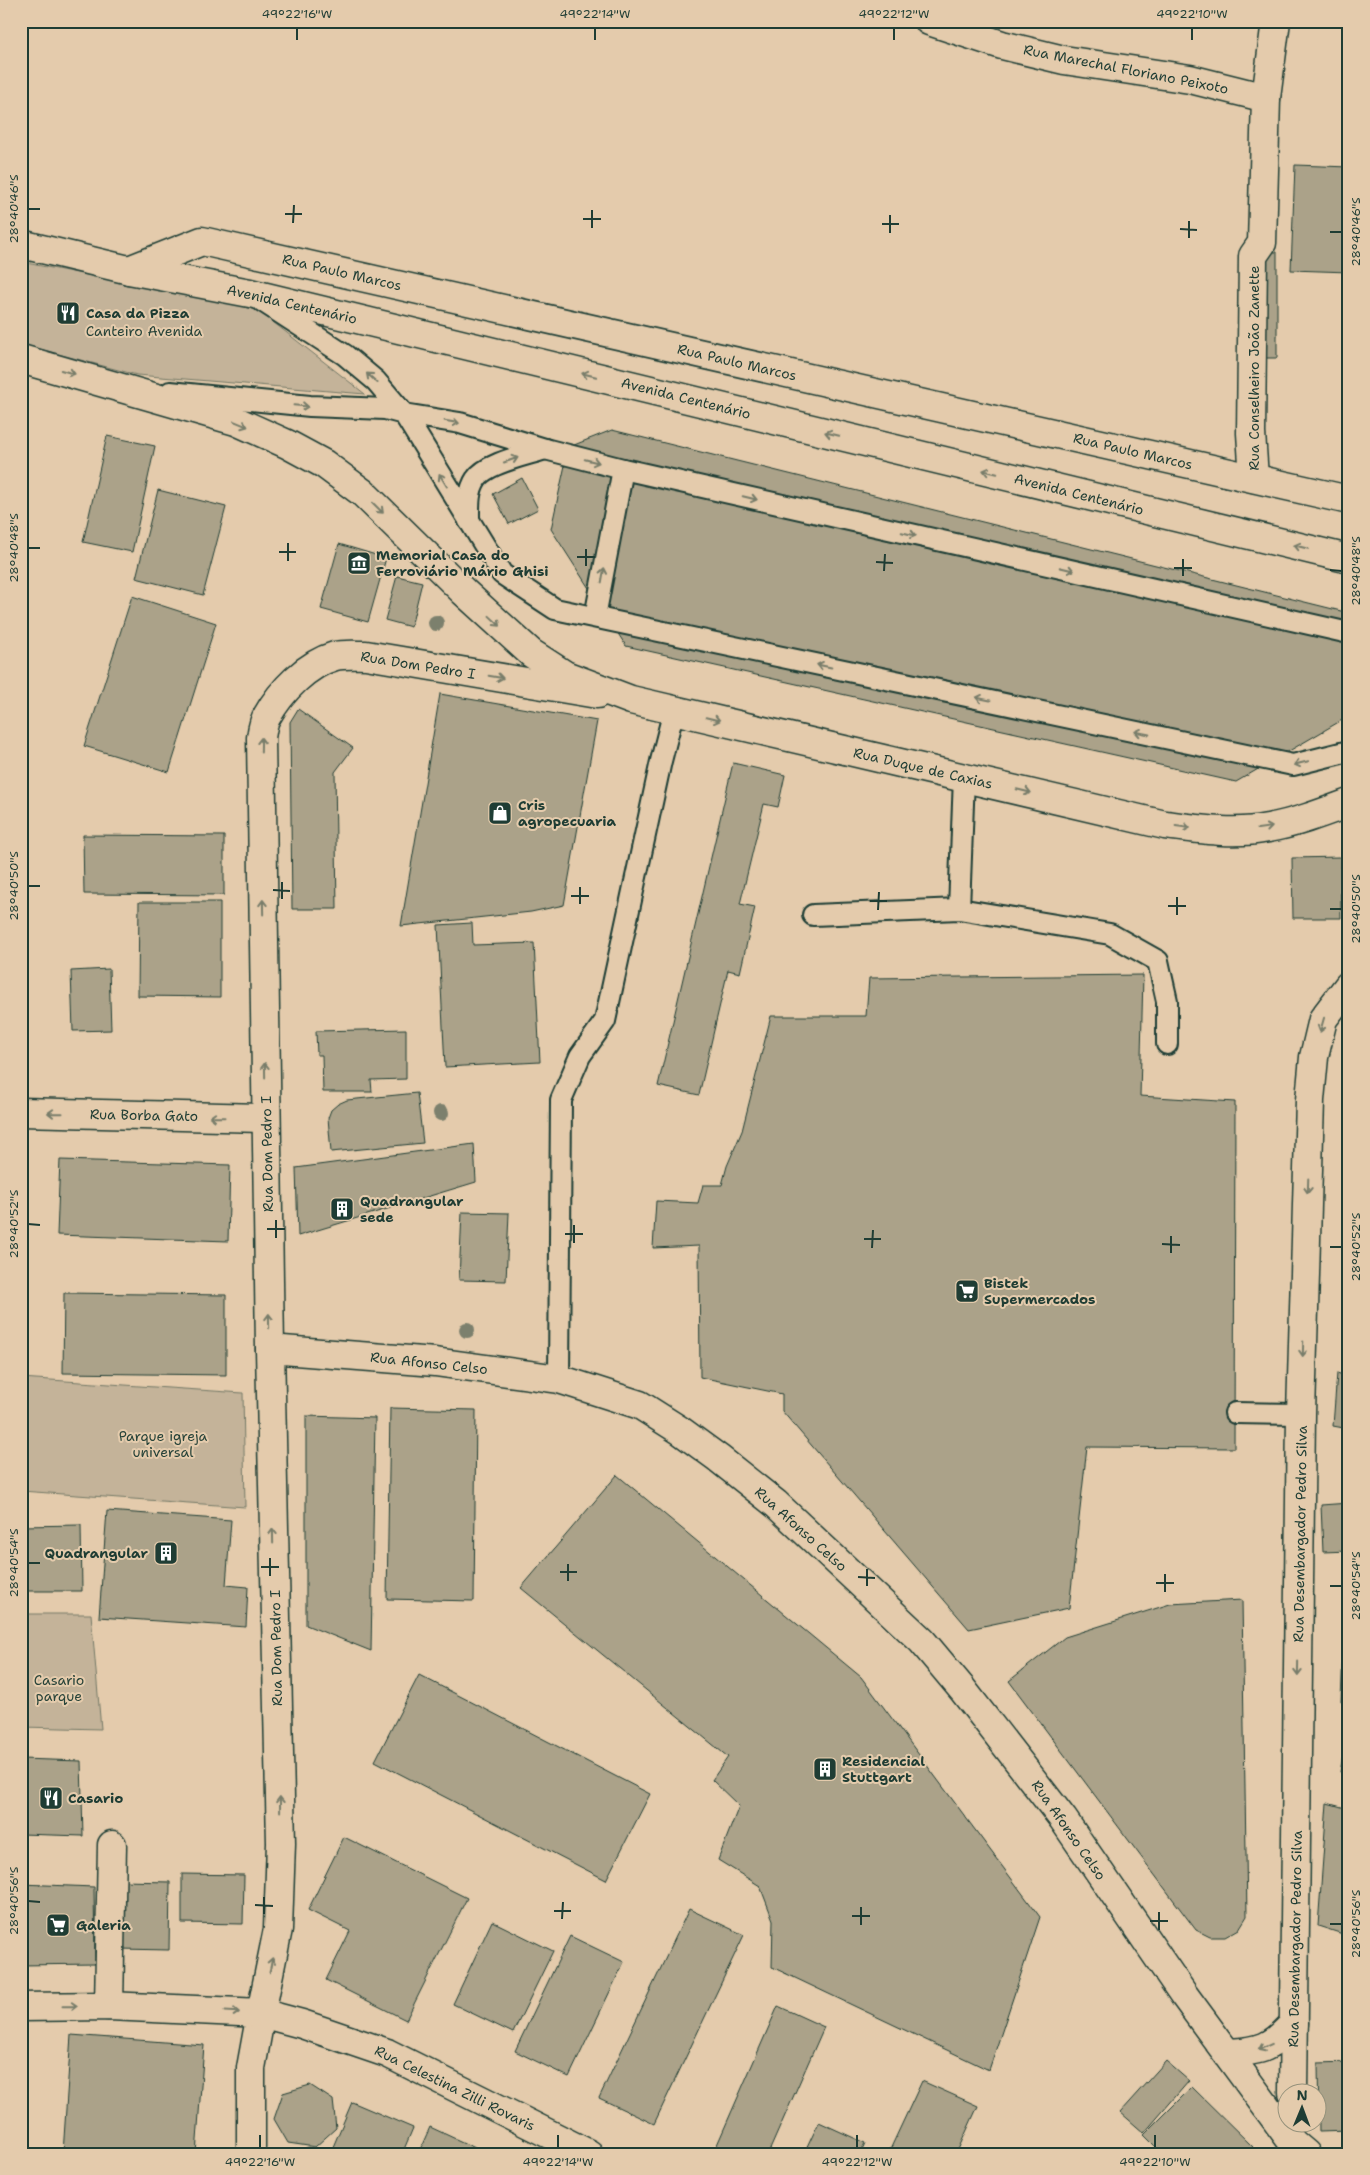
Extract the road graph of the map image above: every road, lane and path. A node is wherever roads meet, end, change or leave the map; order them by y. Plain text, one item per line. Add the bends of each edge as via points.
1 (929, 21) edge
2 (1276, 21) edge
3 (1266, 98) junction
4 (21, 244) edge
5 (129, 270) junction
6 (250, 293) junction
7 (21, 359) edge
8 (114, 385) junction
9 (404, 414) junction
10 (545, 449) junction
11 (623, 469) junction
12 (1254, 478) junction
13 (1349, 500) edge
14 (469, 521) junction
15 (1349, 559) edge
16 (596, 617) junction
17 (1349, 633) edge
18 (631, 700) junction
19 (674, 710) junction
20 (1349, 751) edge
21 (964, 777) junction
22 (1349, 803) edge
23 (959, 909) junction
24 (813, 915) dead end
25 (1349, 986) edge
26 (1167, 1044) dead end
27 (21, 1112) edge
28 (266, 1118) junction
29 (270, 1349) junction
30 (559, 1379) junction
31 (1235, 1413) dead end
32 (1302, 1414) junction
33 (112, 1845) dead end
34 (109, 2006) junction
35 (21, 2007) edge
36 (261, 2013) junction
37 (1294, 2023) junction
38 (1228, 2053) junction
39 (1294, 2082) edge
40 (1296, 2143) edge
41 (251, 2154) edge
42 (590, 2154) edge

1 - 3 street, Rua Marechal Floriano Peixoto via 1002,45 1064,60 1190,79
2 - 3 street, Rua Conselheiro João Zanette
3 - 12 street, Rua Conselheiro João Zanette via 1262,243 1253,256 1251,433
4 - 5 street, Avenida Centenário
5 - 6 street, Avenida Centenário
5 - 12 street, Rua Paulo Marcos via 202,241
9 -> 6 lane via 376,381 345,354
15 -> 6 street, Avenida Centenário
7 -> 8 street
8 -> 9 lane via 216,398 385,409
8 -> 18 street via 236,422 288,444 324,464 363,493 531,653 565,674
9 -> 10 lane via 460,423
14 -> 9 lane
10 -> 11 lane
14 -> 10 lane via 470,497 476,478 488,468
16 -> 11 lane
11 -> 17 lane
12 - 13 street, Rua Paulo Marcos
14 - 16 lane via 502,574 555,609
20 -> 16 lane via 1293,765
18 - 19 street, Rua Duque de Caxias
28 -> 18 street, Rua Dom Pedro I via 261,738 266,718 284,690 335,656 366,655
19 -> 21 street, Rua Duque de Caxias
19 - 30 lane via 605,1021 580,1056 561,1100
21 -> 22 street, Rua Duque de Caxias via 1164,824 1216,832 1267,829
21 - 23 lane
23 - 24 lane
23 - 26 lane via 1110,934 1158,961 1167,1001
25 -> 32 street, Rua Desembargador Pedro Silva via 1323,1018 1314,1057 1310,1100
28 -> 27 street, Rua Borba Gato
29 -> 28 street, Rua Dom Pedro I
29 - 30 street, Rua Afonso Celso via 435,1362
36 -> 29 street, Rua Dom Pedro I via 278,1929 281,1843
30 - 38 street, Rua Afonso Celso via 640,1405 681,1431 776,1504 922,1642 1063,1819 1184,1995
31 - 32 lane
32 -> 37 street, Rua Desembargador Pedro Silva
33 - 34 street
35 -> 34 street, Rua Celestina Zilli Rovaris
34 -> 36 street, Rua Celestina Zilli Rovaris
36 - 41 street, Rua Dom Pedro I via 251,2068
36 - 42 street, Rua Celestina Zilli Rovaris via 387,2053
37 -> 38 street via 1280,2039 1266,2048
37 - 39 street, Rua Desembargador Pedro Silva
38 - 40 street, Rua Afonso Celso

